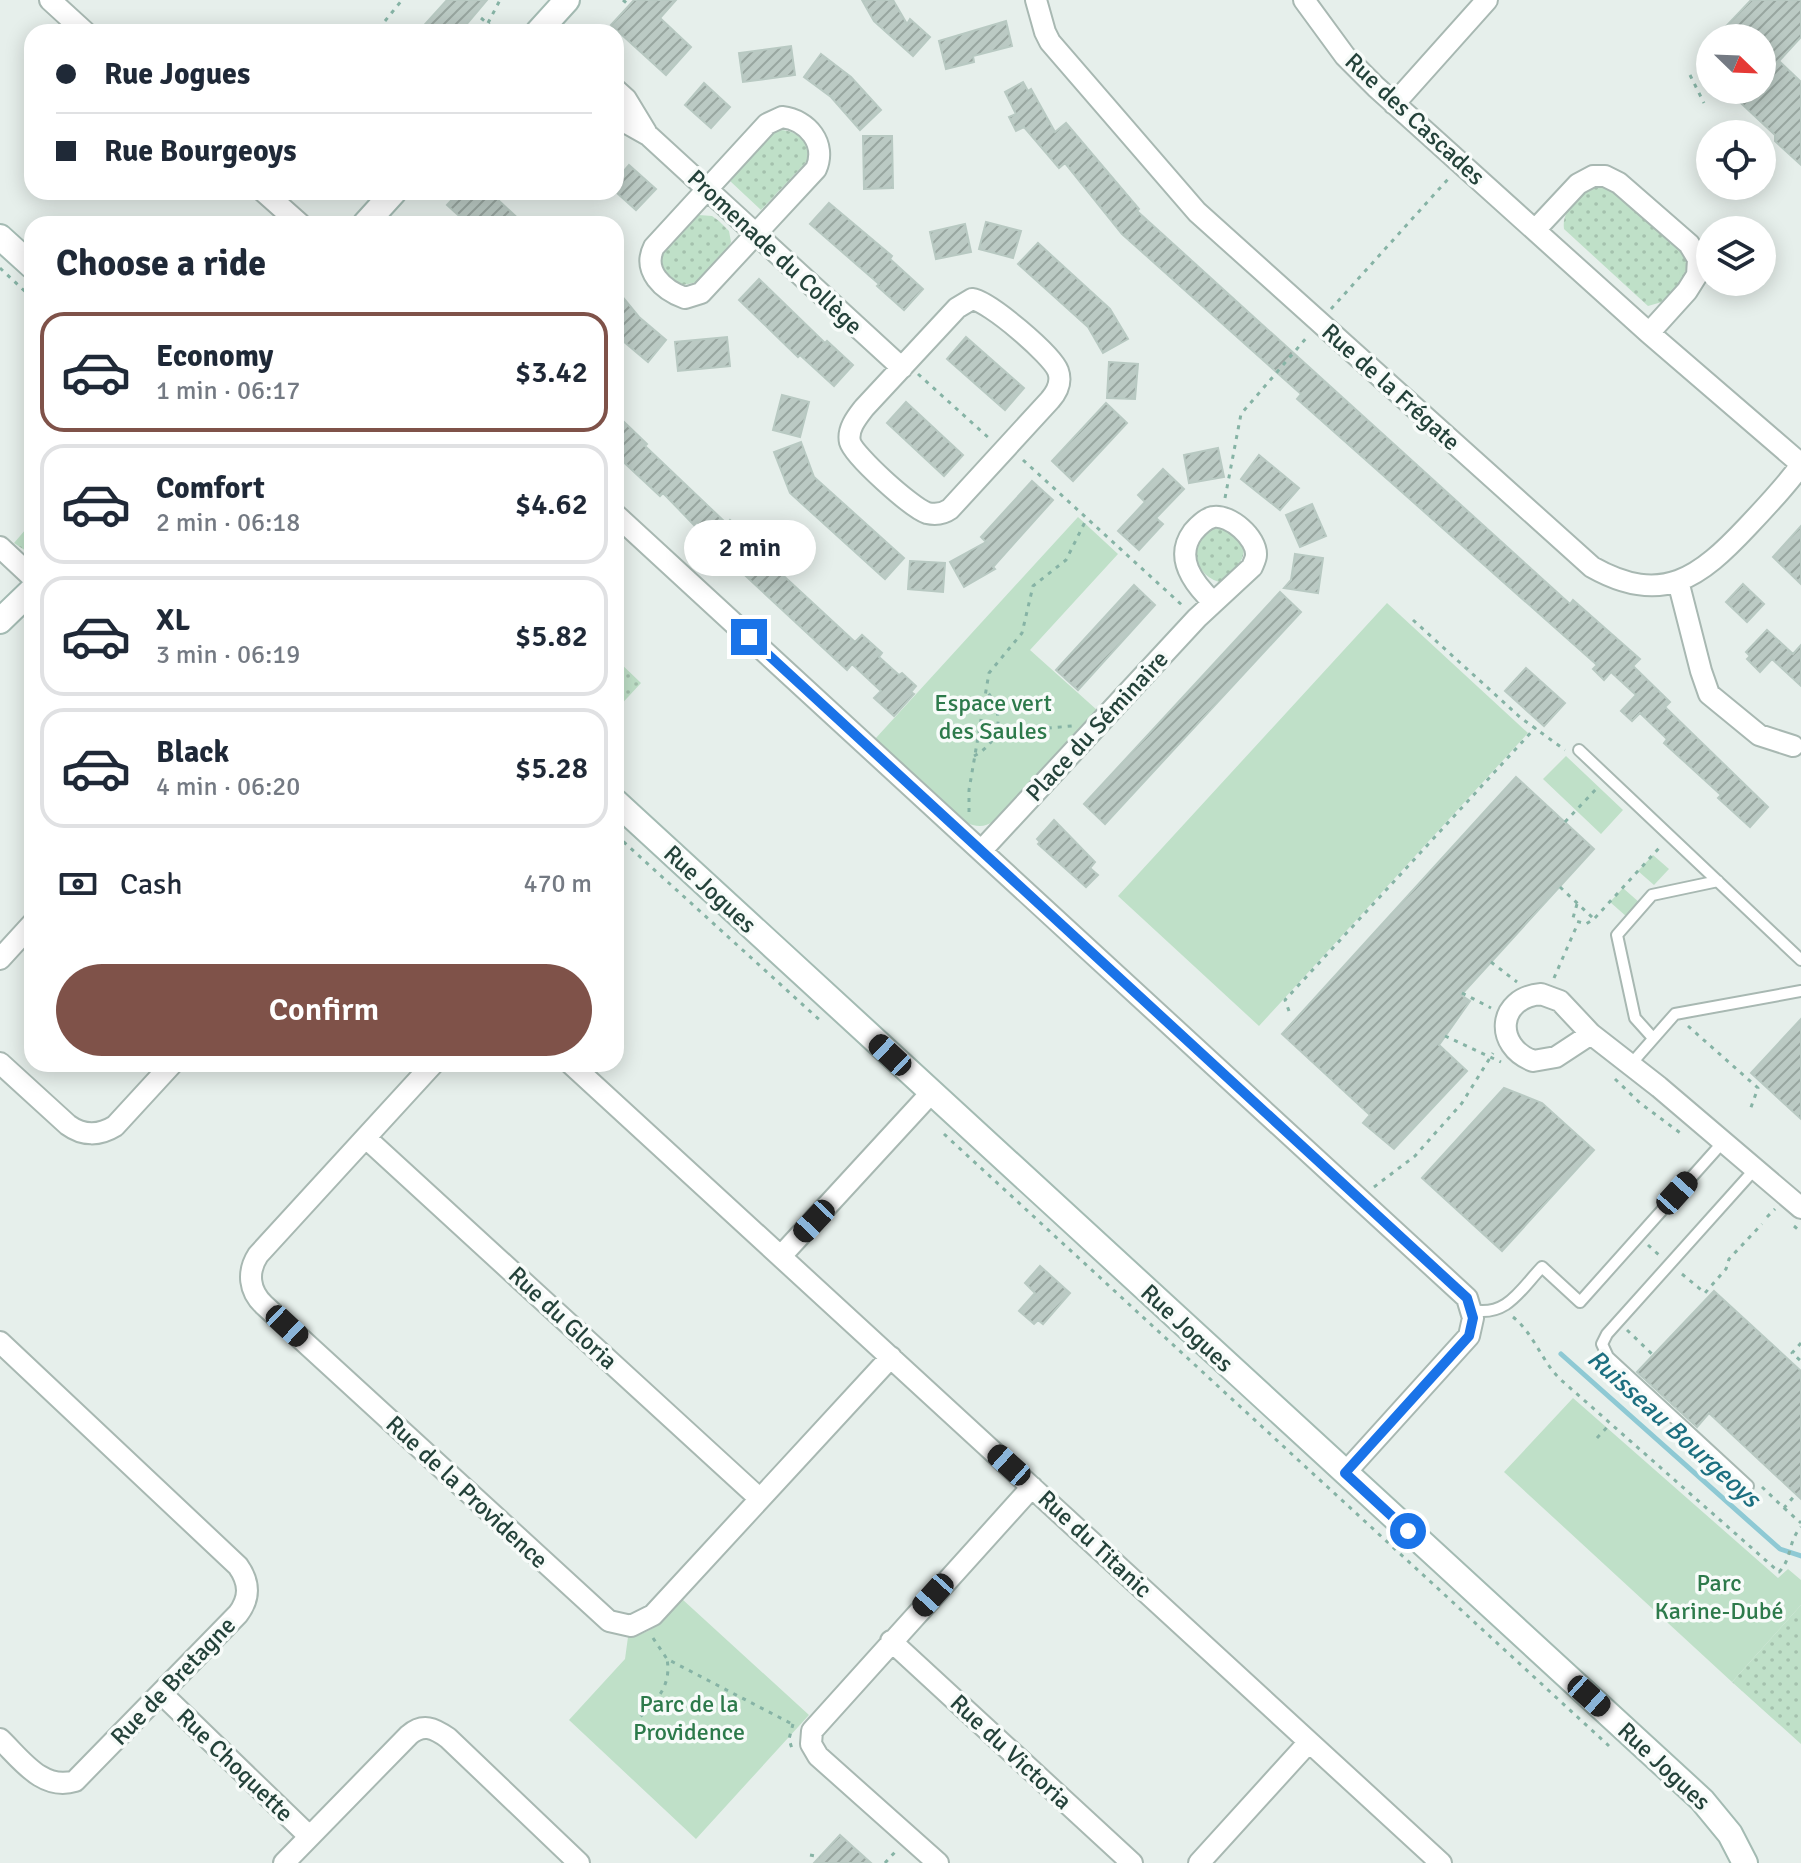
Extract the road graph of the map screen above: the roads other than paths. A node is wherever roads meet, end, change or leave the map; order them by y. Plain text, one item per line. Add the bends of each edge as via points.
1 (50, 0) edge
2 (567, 0) edge
3 (1036, 0) edge
4 (1304, 0) edge
5 (1487, 0) edge
6 (76, 24) edge
7 (549, 24) edge
8 (624, 97) edge
9 (1394, 104) junction
10 (624, 122) edge
11 (648, 135) junction
12 (707, 189) junction
13 (273, 200) edge
14 (387, 200) edge
15 (291, 216) edge
16 (372, 216) edge
17 (1535, 230) junction
18 (755, 234) junction
19 (0, 237) edge
20 (24, 259) edge
21 (1649, 333) junction
22 (908, 370) junction
23 (1801, 464) edge
24 (624, 522) edge
25 (0, 547) edge
26 (24, 570) edge
27 (1678, 581) junction
28 (24, 598) edge
29 (1213, 602) dead end
30 (0, 621) edge
31 (1793, 746) dead end
32 (1574, 751) road end
33 (624, 809) edge
34 (981, 851) junction
35 (1718, 881) junction
36 (24, 933) edge
37 (0, 959) edge
38 (1801, 960) edge
39 (1801, 991) edge
40 (1591, 1034) dead end
41 (1653, 1038) junction
42 (0, 1063) edge
43 (1631, 1064) junction
44 (165, 1072) edge
45 (426, 1072) edge
46 (580, 1072) edge
47 (931, 1093) junction
48 (366, 1138) junction
49 (1723, 1142) junction
50 (1755, 1169) junction
51 (1801, 1208) edge
52 (781, 1256) junction
53 (1472, 1310) junction
54 (0, 1342) edge
55 (891, 1357) junction
56 (1345, 1473) junction
57 (1752, 1484) road end
58 (1032, 1487) junction
59 (760, 1499) junction
60 (891, 1641) junction
61 (161, 1693) junction
62 (0, 1739) edge
63 (1309, 1742) junction
64 (309, 1836) junction
65 (556, 1856) edge
66 (284, 1863) edge
67 (579, 1863) edge
68 (938, 1863) edge
69 (1132, 1863) edge
70 (1199, 1863) edge
71 (1441, 1863) edge
72 (1745, 1863) edge

1 - 6 street
2 - 7 street
3 - 27 street, Rue de la Frégate via 1050,42 1207,221 1583,560 1628,581
4 - 9 street, Rue des Cascades via 1345,56
5 - 9 street
8 - 11 street, Promenade du Collège
9 - 17 street, Rue des Cascades
10 - 11 street, Promenade du Collège
11 - 12 street, Promenade du Collège
12 - 18 street, Promenade du Collège
12 - 18 street via 654,247 650,263 658,280 677,295 694,296
12 - 18 street via 776,118 791,118 808,129 820,146 816,169
13 - 15 street
14 - 16 street
17 - 21 street, Rue des Cascades
17 - 21 street via 1578,184 1605,176 1689,244 1698,259 1697,275
18 - 22 street, Promenade du Collège
19 - 20 street
21 - 23 street, Rue des Cascades
22 - 22 street via 856,418 850,441 914,506 930,514 945,512 961,498 1050,400 1059,379 1050,360 993,308 972,299 957,308
23 - 27 street, Rue de la Frégate via 1714,562
24 - 34 street
25 - 26 street
27 - 31 street via 1709,694 1759,735
28 - 30 street
29 - 34 street, Place du Séminaire
32 - 35 lane
33 - 47 street, Rue Jogues
34 - 53 street via 1463,1293
35 - 38 lane
35 - 41 lane via 1652,895 1617,935 1635,1018
36 - 37 street
39 - 41 lane via 1675,1014
40 - 43 street
41 - 43 lane
42 - 44 street via 68,1125 89,1134 115,1126
43 - 49 street
45 - 48 street, Rue de la Providence
46 - 52 street, Rue du Titanic
47 - 52 street
47 - 56 street, Rue Jogues
48 - 59 street, Rue du Gloria
48 - 59 street, Rue de la Providence via 258,1255 250,1272 258,1299 334,1370 617,1625 639,1624 653,1615
49 - 50 street
49 - 53 lane via 1580,1302 1542,1267 1503,1308 1489,1313
50 - 51 street
50 - 57 lane via 1602,1344 1608,1357
52 - 55 street, Rue du Titanic
53 - 56 street via 1469,1336
54 - 61 street, Rue de Bretagne via 244,1574 245,1605
55 - 58 street, Rue du Titanic
55 - 59 street, Rue de la Providence
56 - 72 street, Rue Jogues via 1702,1800
58 - 60 street
58 - 63 street, Rue du Titanic
60 - 68 street via 815,1725 811,1744 824,1763
60 - 69 street, Rue du Victoria
61 - 62 street, Rue de Bretagne via 82,1776 66,1784 47,1782
61 - 64 street, Rue Choquette
63 - 70 street
63 - 71 street, Rue du Titanic
64 - 65 street via 409,1735 424,1727 448,1738
64 - 66 street
65 - 67 street

